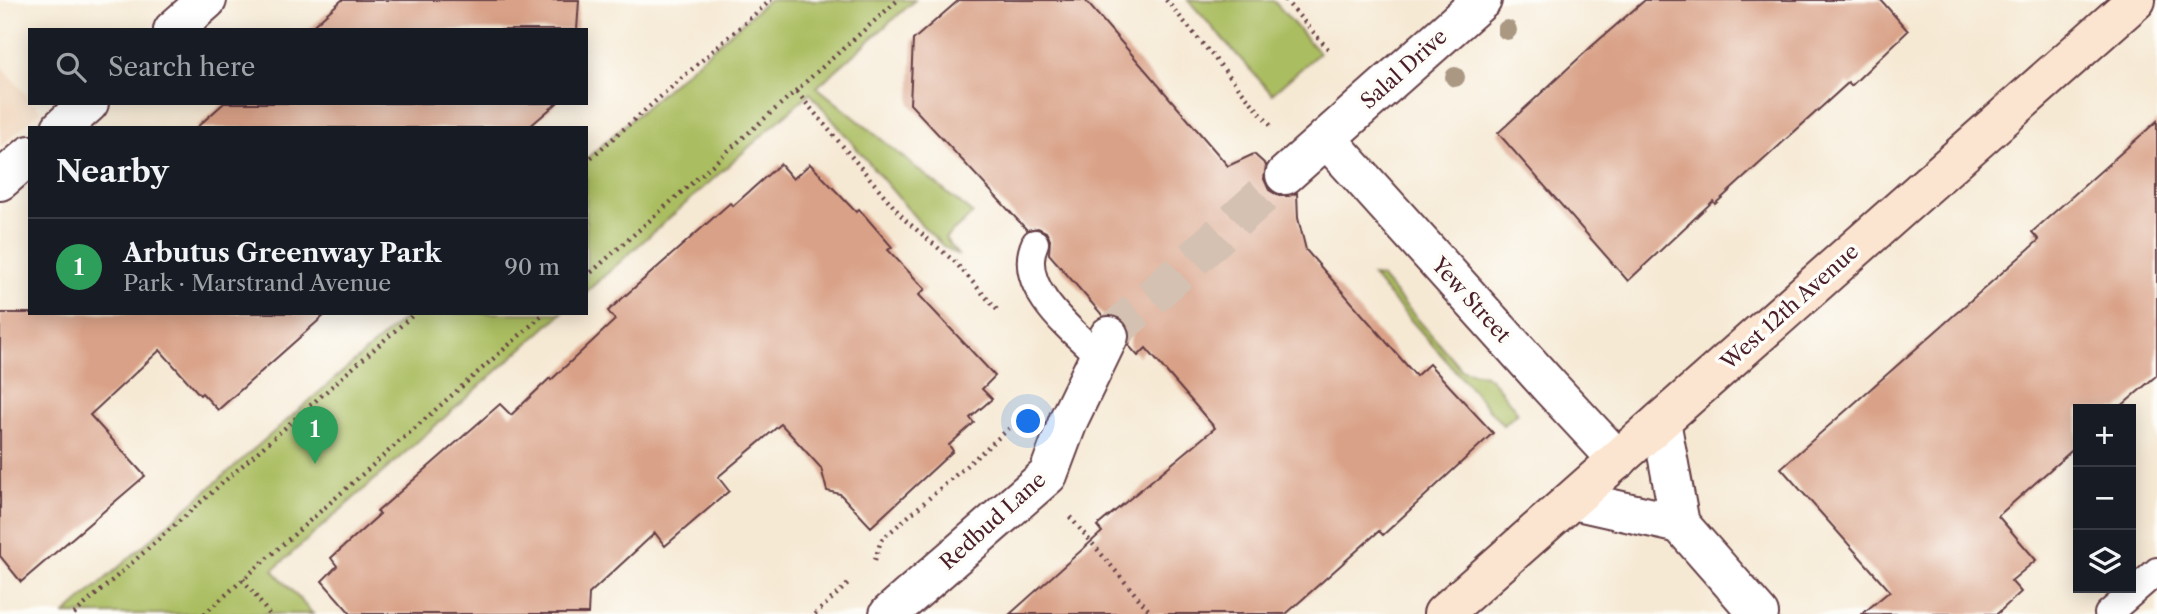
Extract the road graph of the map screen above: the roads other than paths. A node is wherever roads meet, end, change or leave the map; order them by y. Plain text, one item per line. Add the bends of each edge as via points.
1 (207, 0) edge
2 (1482, 0) edge
3 (2136, 0) edge
4 (175, 28) edge
5 (87, 105) edge
6 (63, 126) edge
7 (28, 157) edge
8 (1304, 158) joint
9 (0, 181) edge
10 (1035, 243) dead end
11 (1104, 346) joint
12 (1661, 421) junction
13 (1618, 460) junction
14 (1573, 500) junction
15 (1680, 524) junction
16 (2157, 571) edge
17 (890, 614) edge
18 (1443, 614) edge
19 (1759, 614) edge
20 (2108, 614) edge

1 - 4 street
2 - 8 street, Salal Drive
3 - 12 street, West 12th Avenue
5 - 6 street
7 - 9 street
8 - 13 street, Yew Street via 1551,388
10 - 11 lane via 1030,271 1037,288 1066,325
11 - 17 street, Redbud Lane via 1048,475
12 - 13 street, West 12th Avenue
12 - 15 street
13 - 14 street, West 12th Avenue
14 - 15 street
14 - 18 street, West 12th Avenue
15 - 19 street
16 - 20 lane

